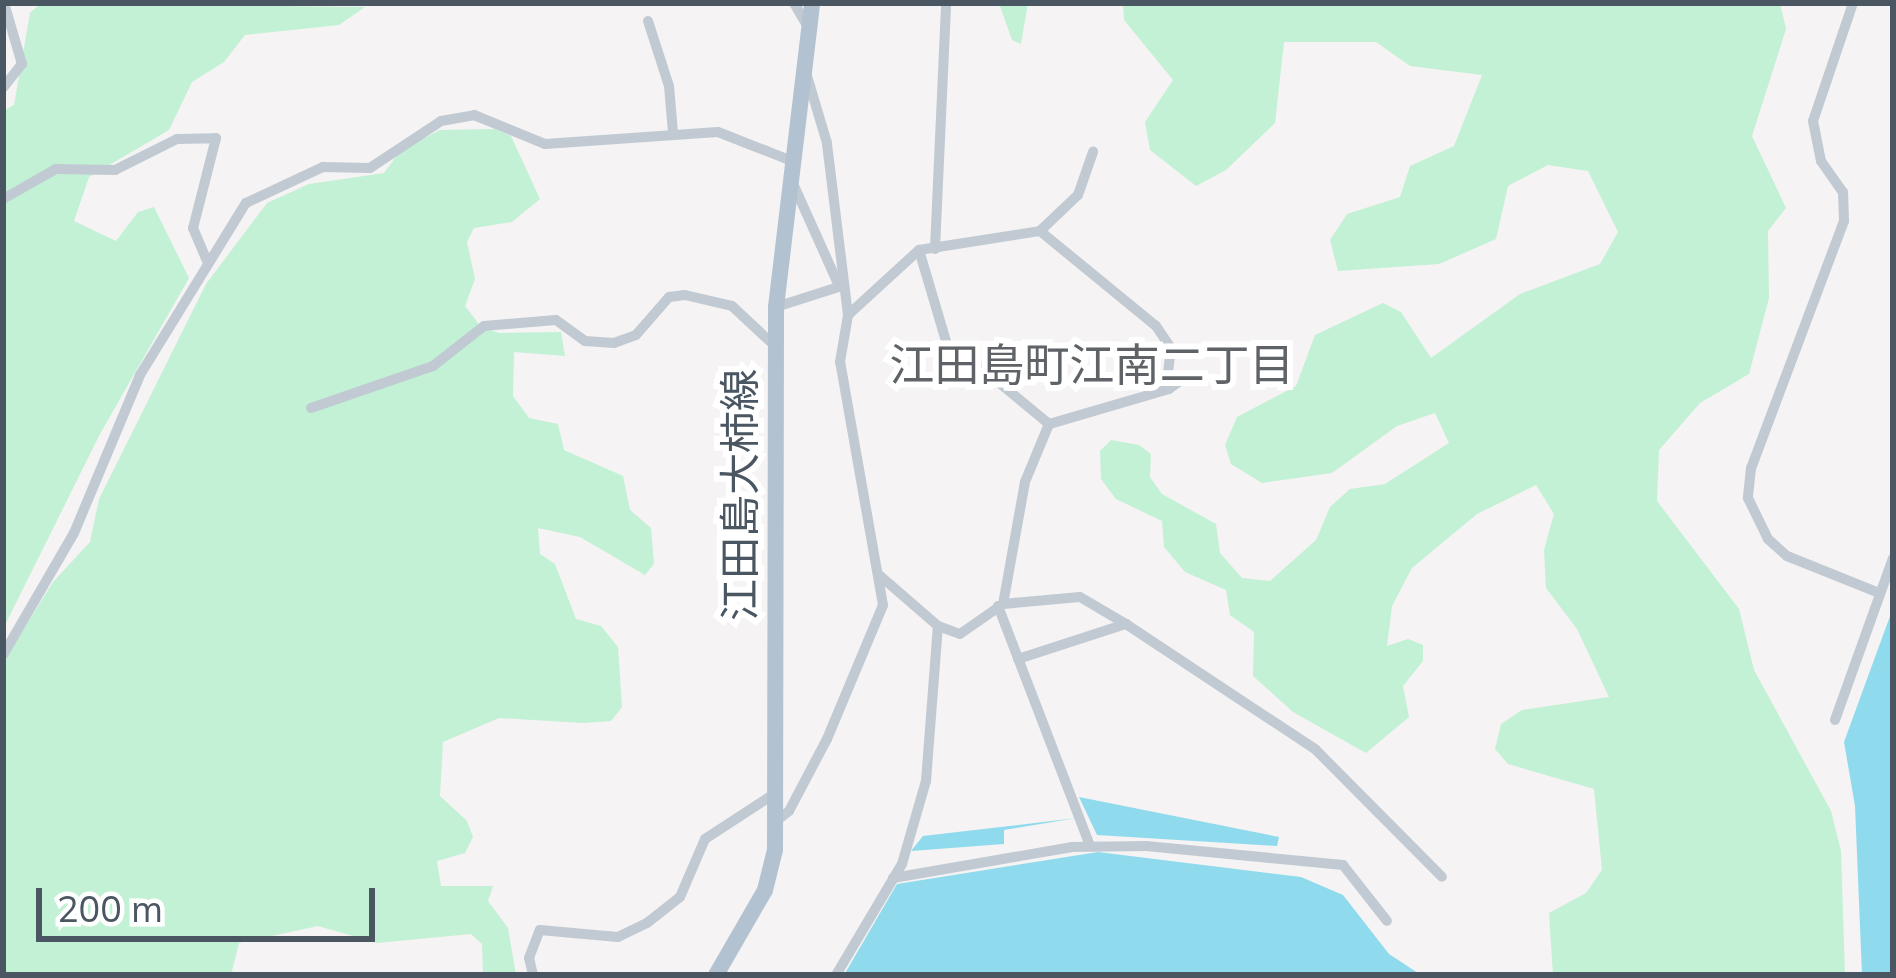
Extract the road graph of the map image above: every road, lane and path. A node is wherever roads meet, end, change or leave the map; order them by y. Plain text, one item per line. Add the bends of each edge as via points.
1 (4, 3) edge
2 (794, 3) edge
3 (812, 3) edge
4 (946, 3) edge
5 (1853, 3) edge
6 (648, 22) dead end
7 (808, 29) junction
8 (805, 69) junction
9 (3, 88) edge
10 (673, 133) junction
11 (1093, 152) dead end
12 (790, 169) junction
13 (3, 199) edge
14 (1040, 231) junction
15 (935, 249) junction
16 (919, 250) junction
17 (207, 261) junction
18 (842, 286) junction
19 (776, 307) junction
20 (848, 315) junction
21 (776, 347) junction
22 (311, 408) dead end
23 (1049, 424) junction
24 (1893, 558) edge
25 (878, 574) junction
26 (1880, 593) junction
27 (1000, 605) junction
28 (1126, 624) junction
29 (938, 626) junction
30 (3, 655) edge
31 (1018, 659) junction
32 (1835, 719) dead end
33 (774, 794) junction
34 (775, 822) junction
35 (1090, 845) junction
36 (1442, 877) dead end
37 (892, 878) junction
38 (1387, 921) dead end
39 (532, 975) edge
40 (716, 975) edge
41 (836, 975) edge

1 - 9 street via 22,64
2 - 7 street
3 - 7 main road, 江田島大柿線
4 - 15 street
5 - 26 street via 1813,121 1814,143 1843,192 1844,221 1751,468 1748,498 1768,539 1787,556
6 - 10 street via 669,86
7 - 8 main road, 江田島大柿線
8 - 12 main road, 江田島大柿線
8 - 18 street via 827,143
10 - 12 street via 718,132
10 - 17 street via 545,144 474,115 441,121 370,168 323,167 246,203
11 - 14 street via 1078,195
12 - 18 street
12 - 19 main road, 江田島大柿線
13 - 17 street via 73,165 115,170 177,140 215,139 193,228
14 - 15 street
14 - 23 street via 1156,326 1171,348 1168,374 1177,383
15 - 16 street
16 - 20 street
16 - 23 street via 949,352 969,358
17 - 30 street via 140,375 74,533
18 - 19 street
18 - 20 street
19 - 21 main road, 江田島大柿線
20 - 25 street via 841,362
21 - 22 street via 732,306 685,295 669,298 636,335 614,343 585,341 556,320 484,326 433,366
21 - 33 main road, 江田島大柿線
23 - 27 street via 1025,482
24 - 26 street
25 - 29 street
25 - 34 street via 883,605 827,739 789,811
26 - 32 street
27 - 28 street via 1080,597
27 - 29 street via 960,634
27 - 31 street
28 - 31 street
28 - 36 street via 1315,749
29 - 37 street via 926,781
31 - 35 street
33 - 34 main road, 江田島大柿線
33 - 39 street via 705,839 680,896 647,922 618,937 540,930
34 - 40 main road, 江田島大柿線 via 766,890
35 - 37 street
35 - 38 street via 1342,865
37 - 41 street

